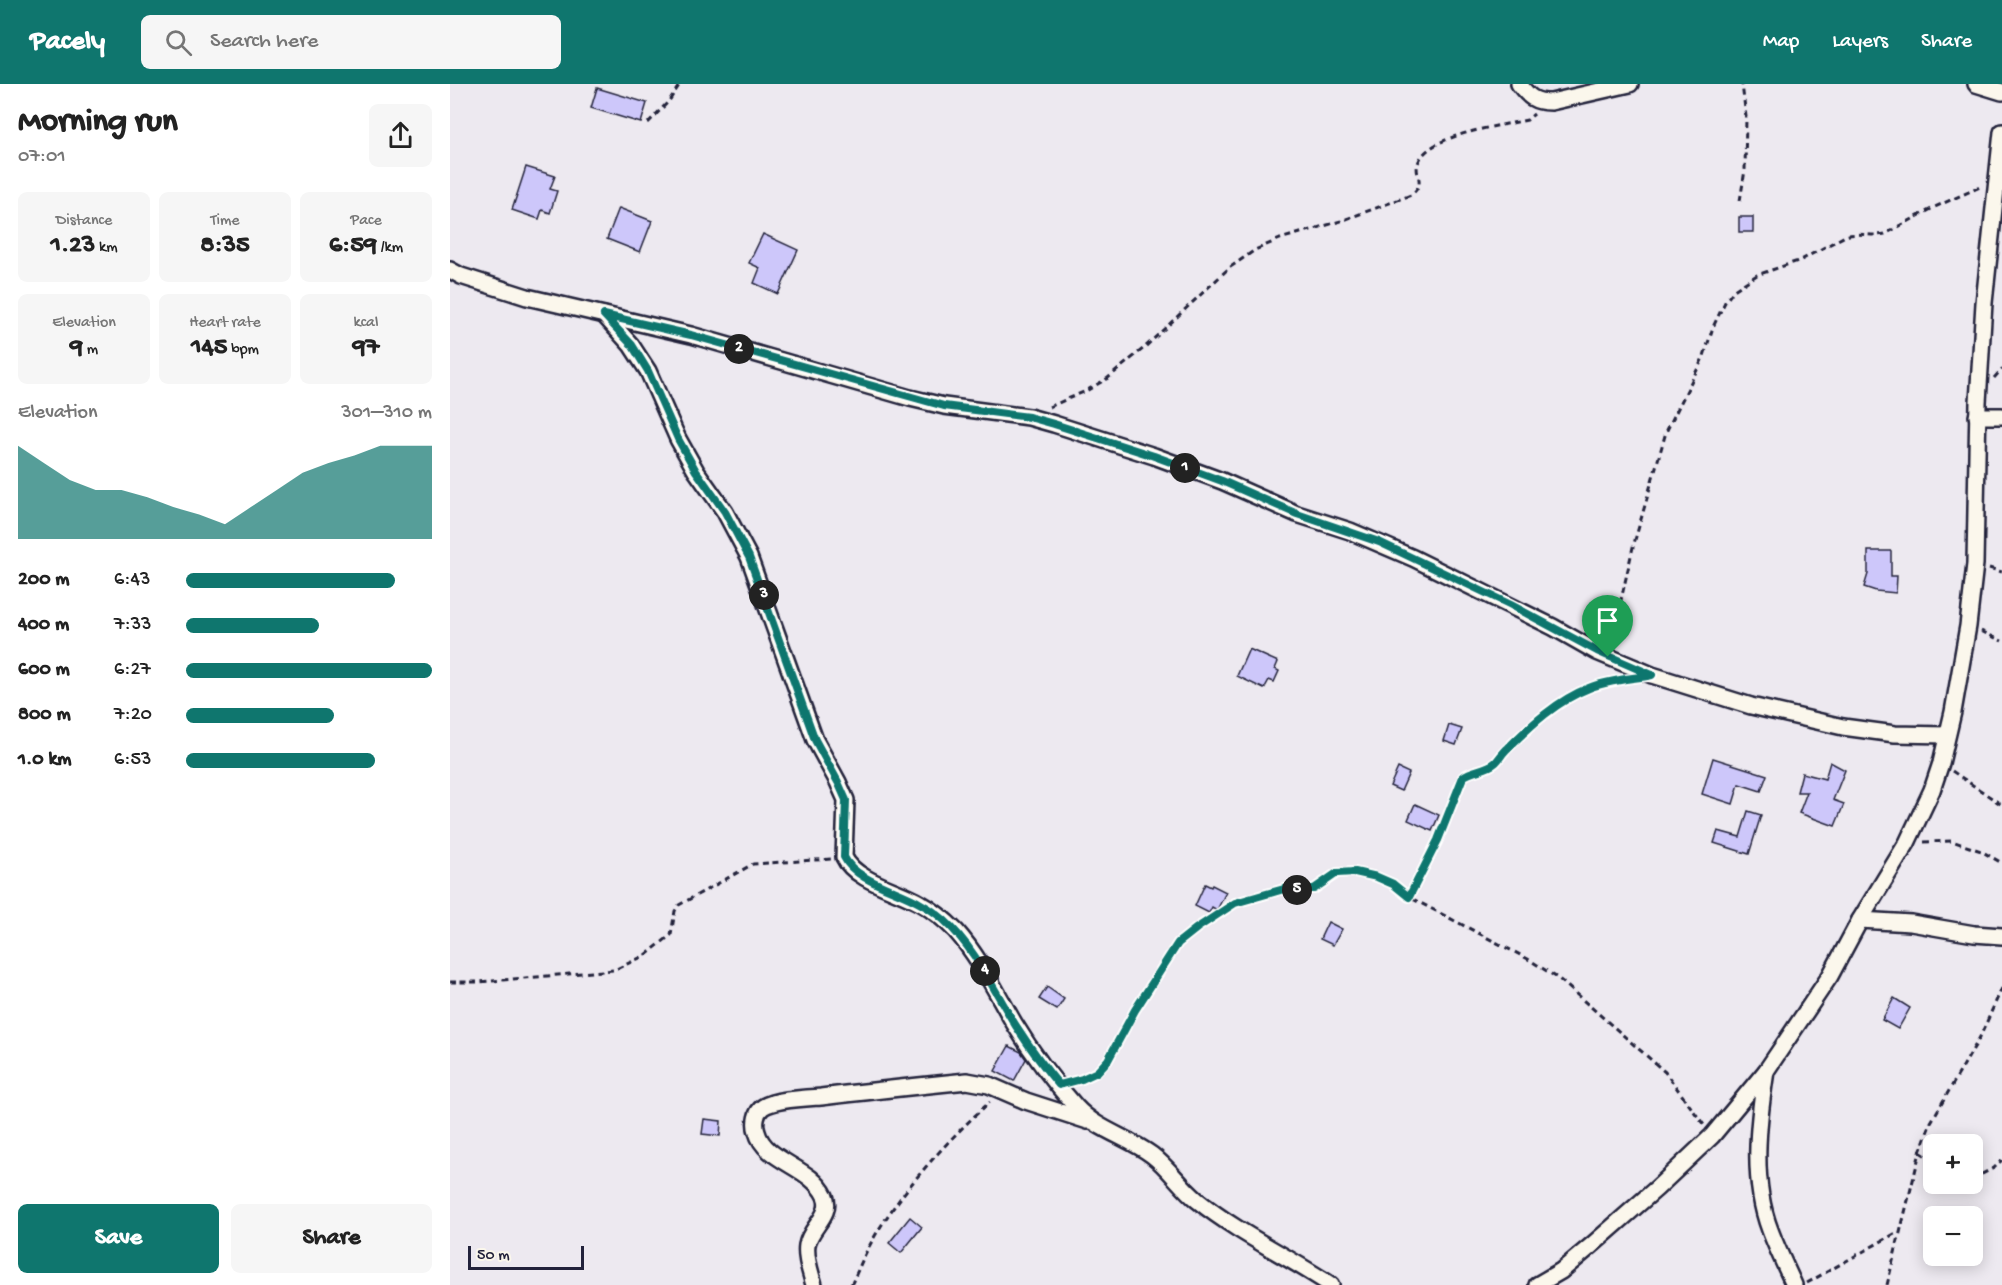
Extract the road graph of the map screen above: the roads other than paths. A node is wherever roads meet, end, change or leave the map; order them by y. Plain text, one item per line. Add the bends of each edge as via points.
1 (1519, 84) edge
2 (1630, 84) edge
3 (1976, 84) edge
4 (2002, 92) edge
5 (2002, 132) edge
6 (450, 270) edge
7 (604, 315) junction
8 (1977, 416) junction
9 (2002, 416) edge
10 (1947, 735) junction
11 (1860, 920) junction
12 (2002, 936) edge
13 (1766, 1071) junction
14 (1094, 1123) junction
15 (814, 1285) edge
16 (1331, 1285) edge
17 (1537, 1285) edge
18 (1794, 1285) edge

1 - 2 street via 1530,98 1539,102
3 - 4 street
5 - 8 street
6 - 7 street via 527,297
7 - 10 street via 691,335 944,406 1029,417 1154,456 1297,514 1379,542 1608,657 1751,706 1843,727
7 - 14 street via 632,345 648,371 678,439 749,557 815,740 846,800 844,857 848,864 870,880 920,903 956,932 987,974 1043,1066
8 - 9 street
8 - 10 street via 1975,564 1968,626
10 - 11 street via 1932,790 1907,843
11 - 12 street
11 - 13 street via 1830,976
13 - 17 street via 1712,1136 1657,1188 1561,1271
13 - 18 street via 1759,1116 1760,1191 1769,1229
14 - 15 street via 989,1085 967,1081 765,1106 758,1113 757,1133 767,1148 806,1173 825,1196 825,1213 807,1242
14 - 16 street via 1152,1155 1219,1216

